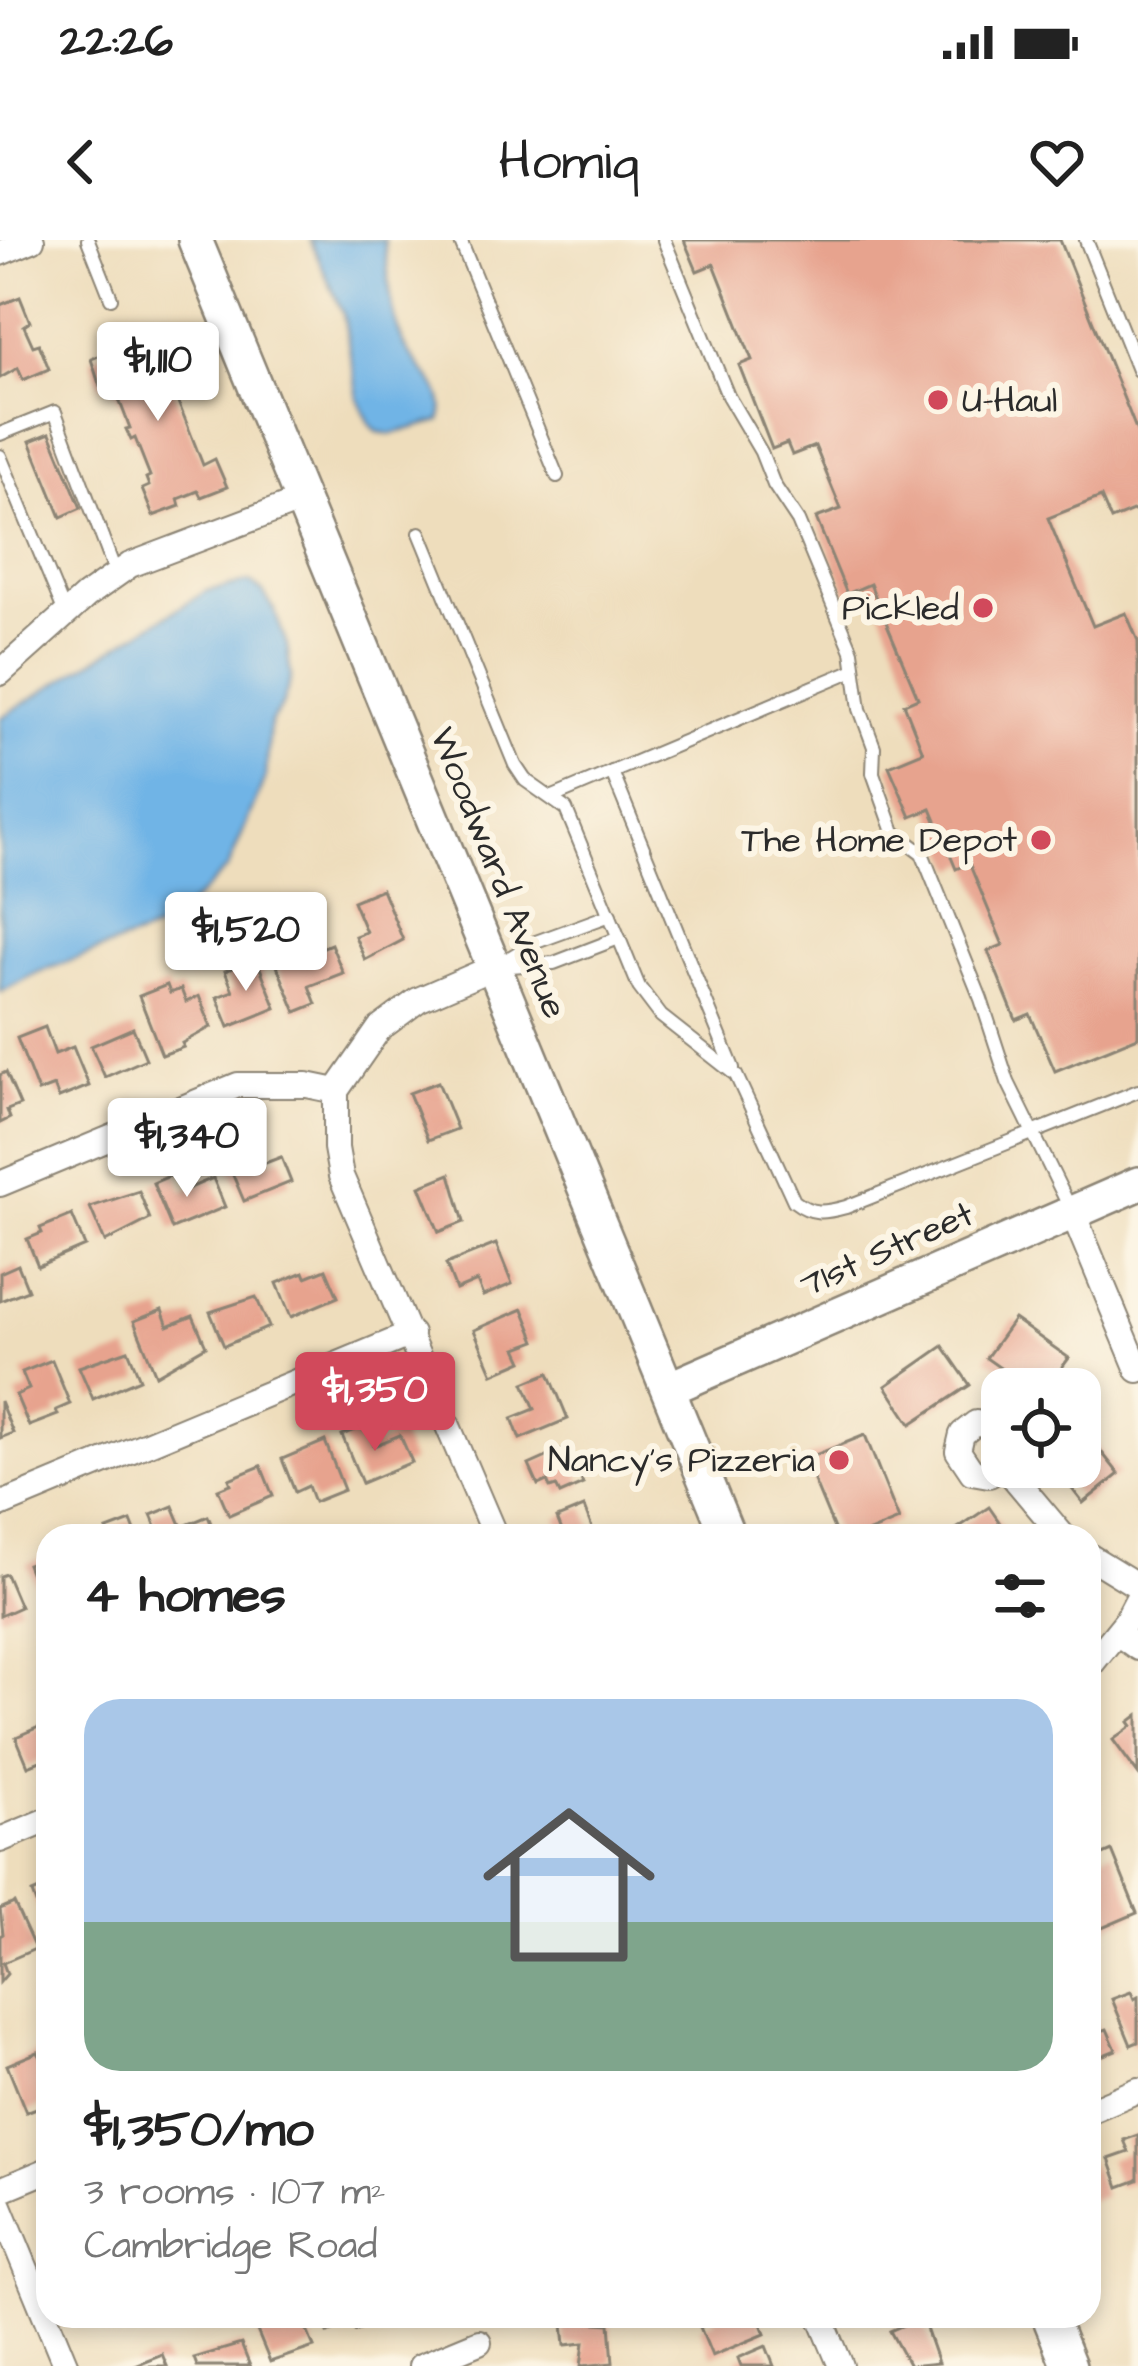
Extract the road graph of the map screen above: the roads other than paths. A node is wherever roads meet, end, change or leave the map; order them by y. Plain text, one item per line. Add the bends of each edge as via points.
1 (32, 240) edge
2 (88, 240) edge
3 (196, 240) edge
4 (460, 240) edge
5 (664, 240) edge
6 (1086, 240) edge
7 (0, 253) edge
8 (111, 298) dead end
9 (1138, 370) edge
10 (0, 434) edge
11 (0, 456) edge
12 (557, 476) dead end
13 (302, 500) junction
14 (420, 533) dead end
15 (116, 574) junction
16 (66, 614) junction
17 (854, 670) junction
18 (0, 673) edge
19 (612, 772) junction
20 (553, 797) junction
21 (610, 915) junction
22 (619, 938) junction
23 (494, 967) junction
24 (736, 1075) junction
25 (336, 1091) junction
26 (1138, 1091) edge
27 (1036, 1131) junction
28 (0, 1184) edge
29 (1138, 1184) edge
30 (1072, 1211) junction
31 (411, 1334) junction
32 (1138, 1370) edge
33 (668, 1389) junction
34 (981, 1422) edge
35 (981, 1474) edge
36 (1023, 1488) edge
37 (0, 1505) edge
38 (490, 1524) edge
39 (723, 1524) edge
40 (1053, 1524) edge
41 (1101, 1563) edge
42 (1138, 1586) edge
43 (1138, 1598) edge
44 (1128, 1641) edge
45 (1101, 1659) edge
46 (36, 1825) edge
47 (0, 1840) edge
48 (1138, 2090) edge
49 (1101, 2106) edge
50 (36, 2175) edge
51 (0, 2190) edge
52 (0, 2206) edge
53 (36, 2293) edge
54 (50, 2328) edge
55 (825, 2328) edge
56 (1054, 2328) edge
57 (479, 2342) dead end
58 (66, 2366) edge
59 (421, 2366) edge
60 (841, 2366) edge
61 (1069, 2366) edge

1 - 7 street
2 - 8 lane
3 - 13 main road, Woodward Avenue
4 - 12 lane
5 - 17 lane via 728,396 798,521
6 - 9 lane
10 - 15 lane via 55,412
11 - 16 lane
13 - 15 street
13 - 23 main road, Woodward Avenue
14 - 20 lane via 515,765
15 - 16 street
16 - 18 street
17 - 19 lane
17 - 27 lane via 873,773 894,832 922,854 1008,1082
19 - 20 lane
19 - 24 lane
20 - 21 lane via 566,809
21 - 22 lane
21 - 23 lane
22 - 23 lane via 554,963
22 - 24 lane via 661,1016
23 - 25 street via 397,1013
23 - 33 main road, Woodward Avenue
24 - 27 lane via 794,1201 824,1214
25 - 28 street via 238,1085
25 - 31 street via 341,1176
26 - 27 lane
27 - 30 lane
29 - 30 main road, 71st Street
30 - 32 street
30 - 33 main road, 71st Street
31 - 37 street
31 - 38 street
33 - 39 main road, Woodward Avenue
34 - 35 street via 962,1434 958,1450
36 - 40 street
41 - 42 street
43 - 44 street
44 - 45 street
46 - 47 street
48 - 49 street
50 - 51 street
52 - 53 street
54 - 58 street
55 - 60 street
56 - 61 main road
57 - 59 street

